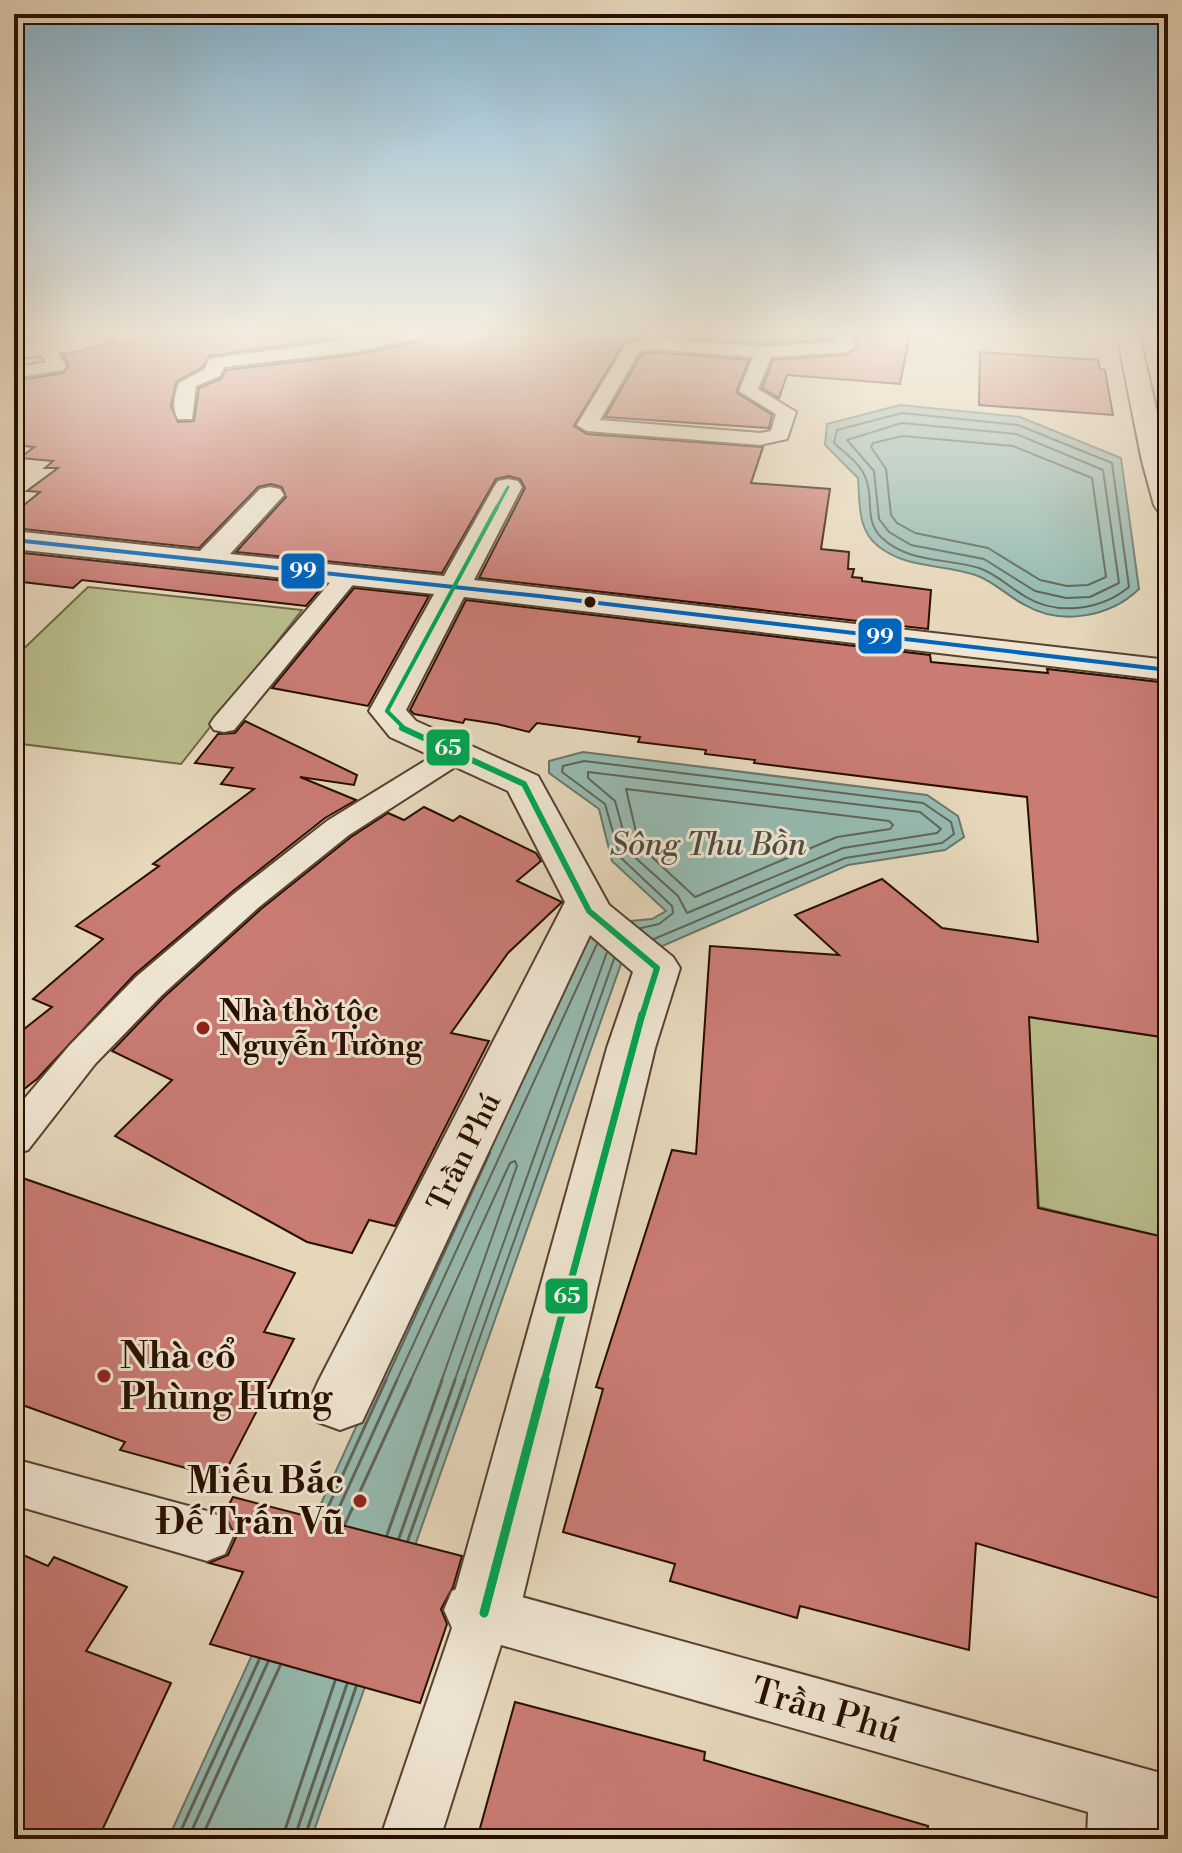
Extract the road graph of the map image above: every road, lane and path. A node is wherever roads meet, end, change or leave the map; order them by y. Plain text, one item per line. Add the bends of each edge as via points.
1 (589, 421) edge
2 (784, 421) edge
3 (1150, 421) edge
4 (1164, 478) edge
5 (508, 487) dead end
6 (270, 495) dead end
7 (1168, 505) edge
8 (14, 540) edge
9 (207, 561) junction
10 (348, 576) junction
11 (455, 588) junction
12 (1168, 670) edge
13 (224, 724) dead end
14 (459, 752) junction
15 (588, 907) junction
16 (14, 1139) edge
17 (340, 1402) dead end
18 (14, 1482) edge
19 (207, 1536) dead end
20 (474, 1610) junction
21 (1134, 1811) edge
22 (410, 1839) edge

1 - 2 lane via 587,425 760,439 780,435
3 - 4 street
4 - 7 street
5 - 11 street
6 - 9 street
8 - 9 street
9 - 10 street
10 - 11 street
10 - 13 lane
11 - 12 street
11 - 14 street via 387,711 403,729
14 - 15 street via 524,784
14 - 16 lane via 338,828 247,900 149,986
15 - 17 street, Trần Phú via 578,914
15 - 20 street via 657,968
18 - 19 lane
20 - 21 lane, Trần Phú
20 - 22 lane

